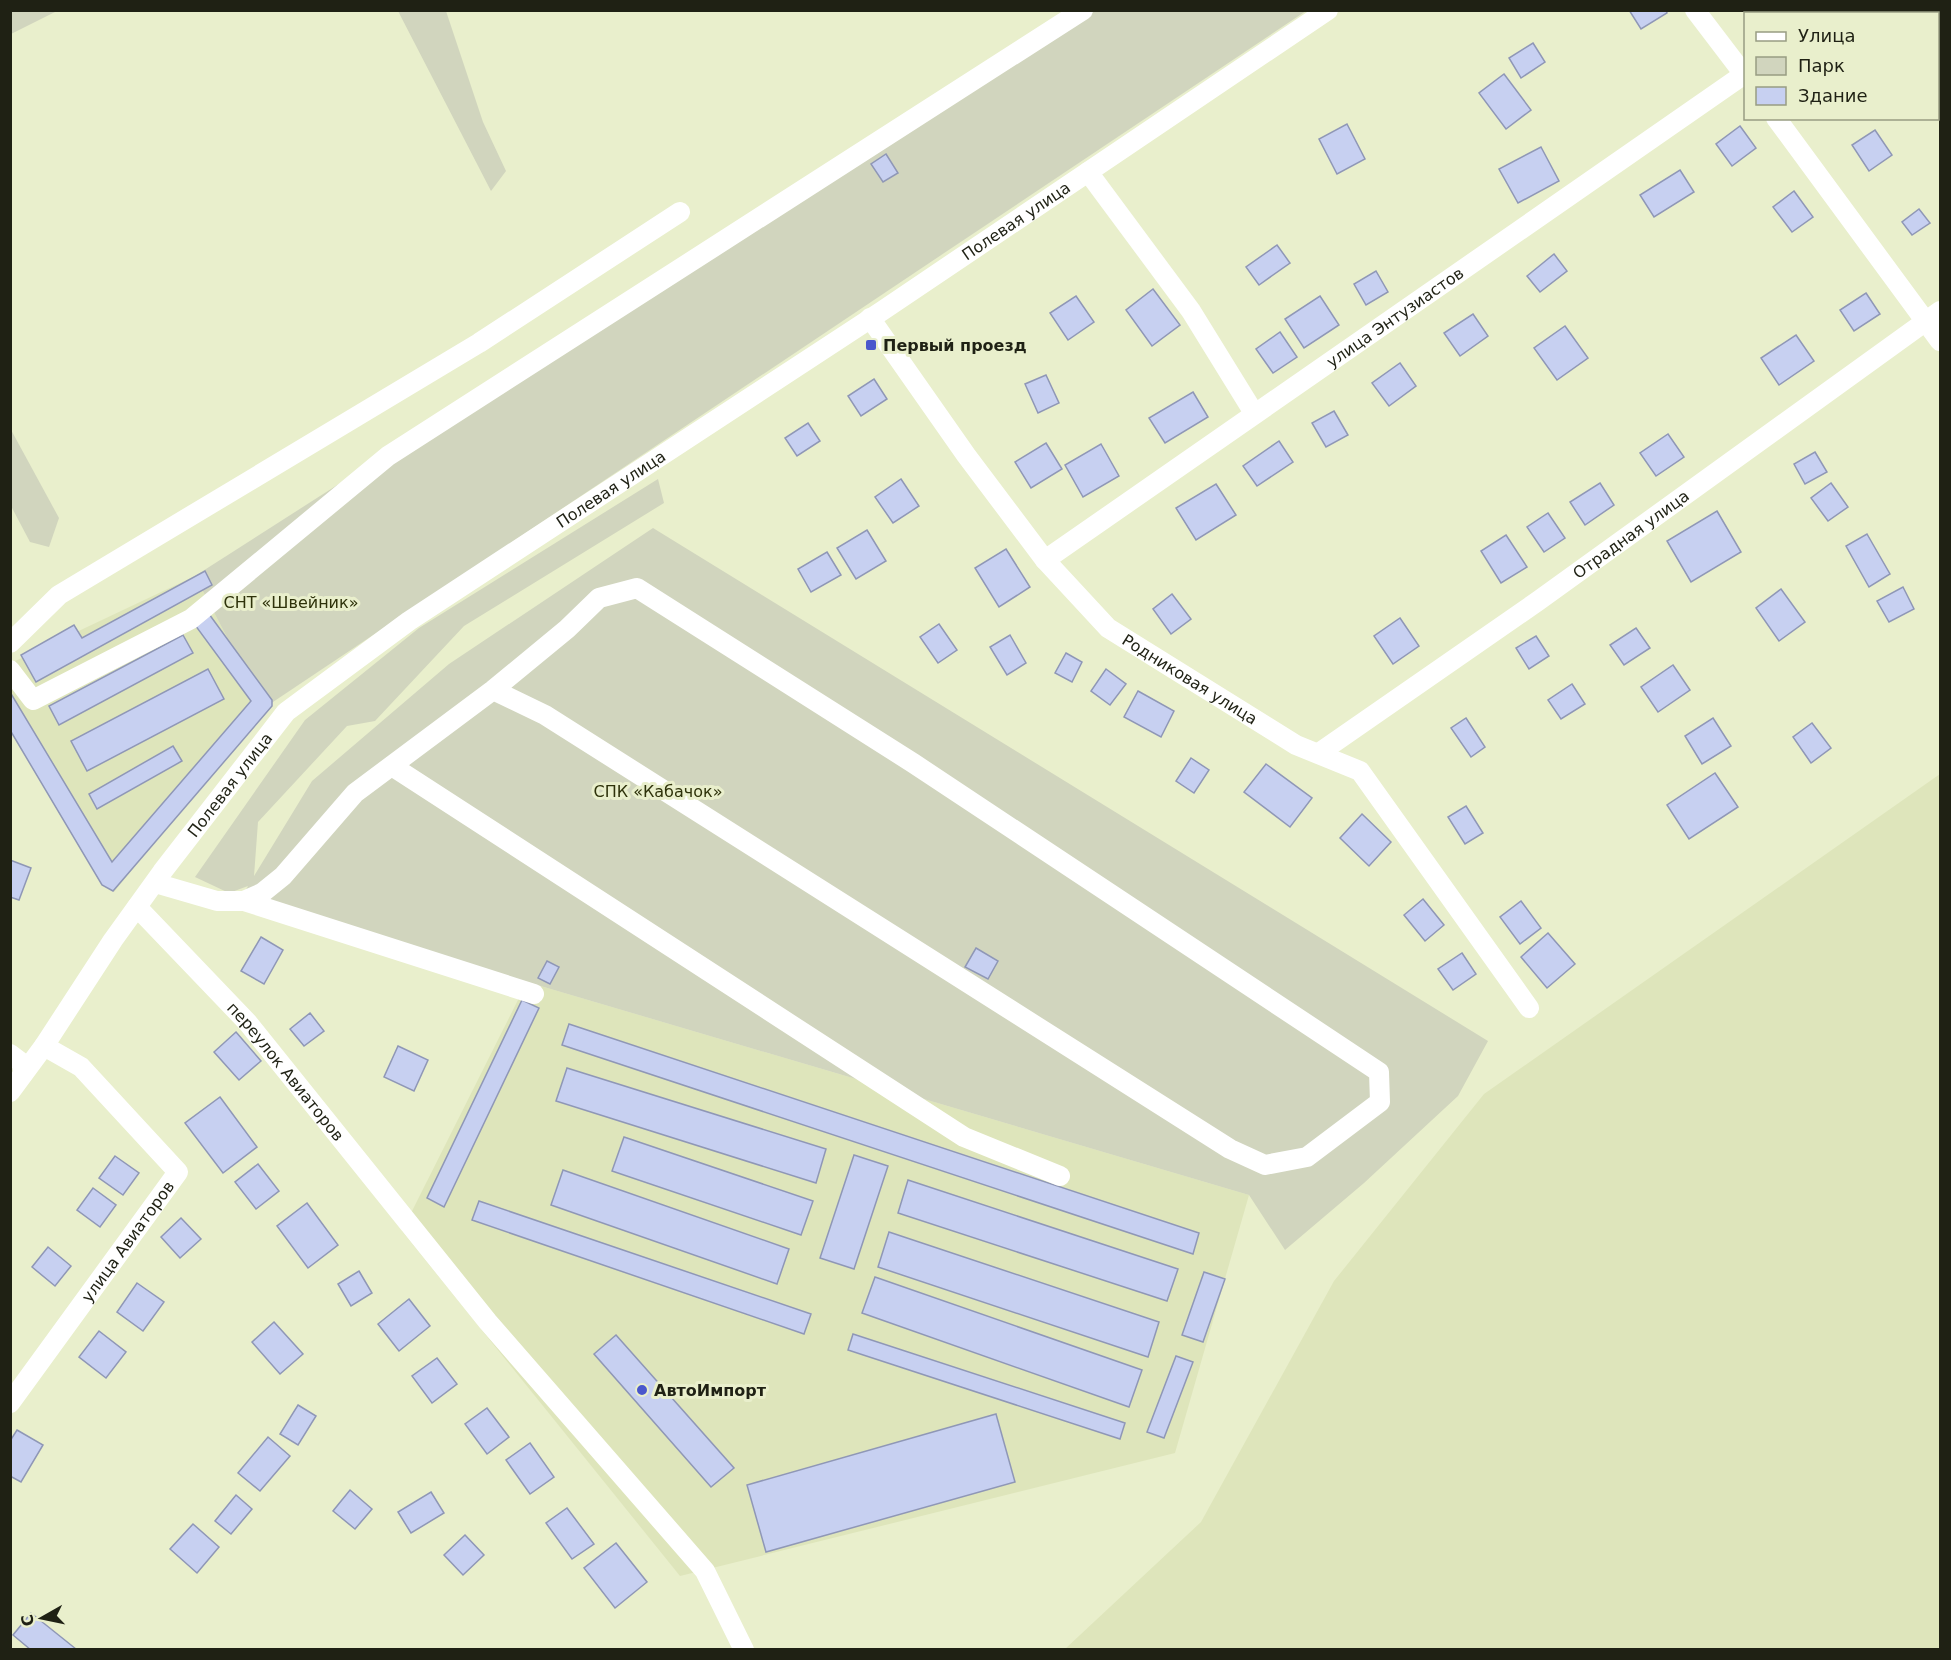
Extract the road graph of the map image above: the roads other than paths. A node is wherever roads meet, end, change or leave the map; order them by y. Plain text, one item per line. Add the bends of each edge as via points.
1 (1083, 10) edge
2 (1328, 10) edge
3 (1695, 10) edge
4 (1744, 74) edge
5 (1744, 76) edge
6 (1778, 120) edge
7 (1088, 172) junction
8 (680, 212) dead end
9 (1933, 316) edge
10 (870, 318) junction
11 (1941, 341) edge
12 (1254, 413) junction
13 (1045, 560) junction
14 (10, 643) edge
15 (10, 670) edge
16 (493, 690) junction
17 (1319, 753) junction
18 (392, 766) junction
19 (155, 883) junction
20 (244, 901) junction
21 (137, 907) junction
22 (534, 994) dead end
23 (1529, 1008) dead end
24 (44, 1046) junction
25 (10, 1054) edge
26 (23, 1074) junction
27 (10, 1092) edge
28 (1060, 1176) dead end
29 (10, 1403) edge
30 (744, 1650) edge

1 - 15 street via 388,456 191,619 33,700
2 - 7 street, Полевая улица
3 - 4 street
5 - 12 street, улица Энтузиастов
6 - 9 street
7 - 10 street, Полевая улица
7 - 12 street via 1191,311
8 - 14 street via 479,343 59,595
9 - 11 street
9 - 17 street, Отрадная улица via 1538,601
10 - 13 street, Родниковая улица
10 - 19 street, Полевая улица via 409,621 286,712
12 - 13 street, улица Энтузиастов
13 - 17 street, Родниковая улица via 1108,628 1296,745
16 - 16 street via 599,598 637,588 913,763 1379,1072 1380,1102 1307,1157 1265,1165 1230,1149 545,714
16 - 18 street
17 - 23 street, Родниковая улица via 1360,771
18 - 20 street via 355,793 283,876
18 - 28 street via 964,1137
19 - 20 street via 217,901
19 - 21 street, Полевая улица
20 - 22 street
21 - 24 street, Полевая улица
21 - 30 street, переулок Авиаторов via 248,1023 488,1322 705,1571
24 - 26 street, Полевая улица
24 - 29 street, улица Авиаторов via 81,1067 178,1172
25 - 26 street via 22,1063
26 - 27 street, Полевая улица

